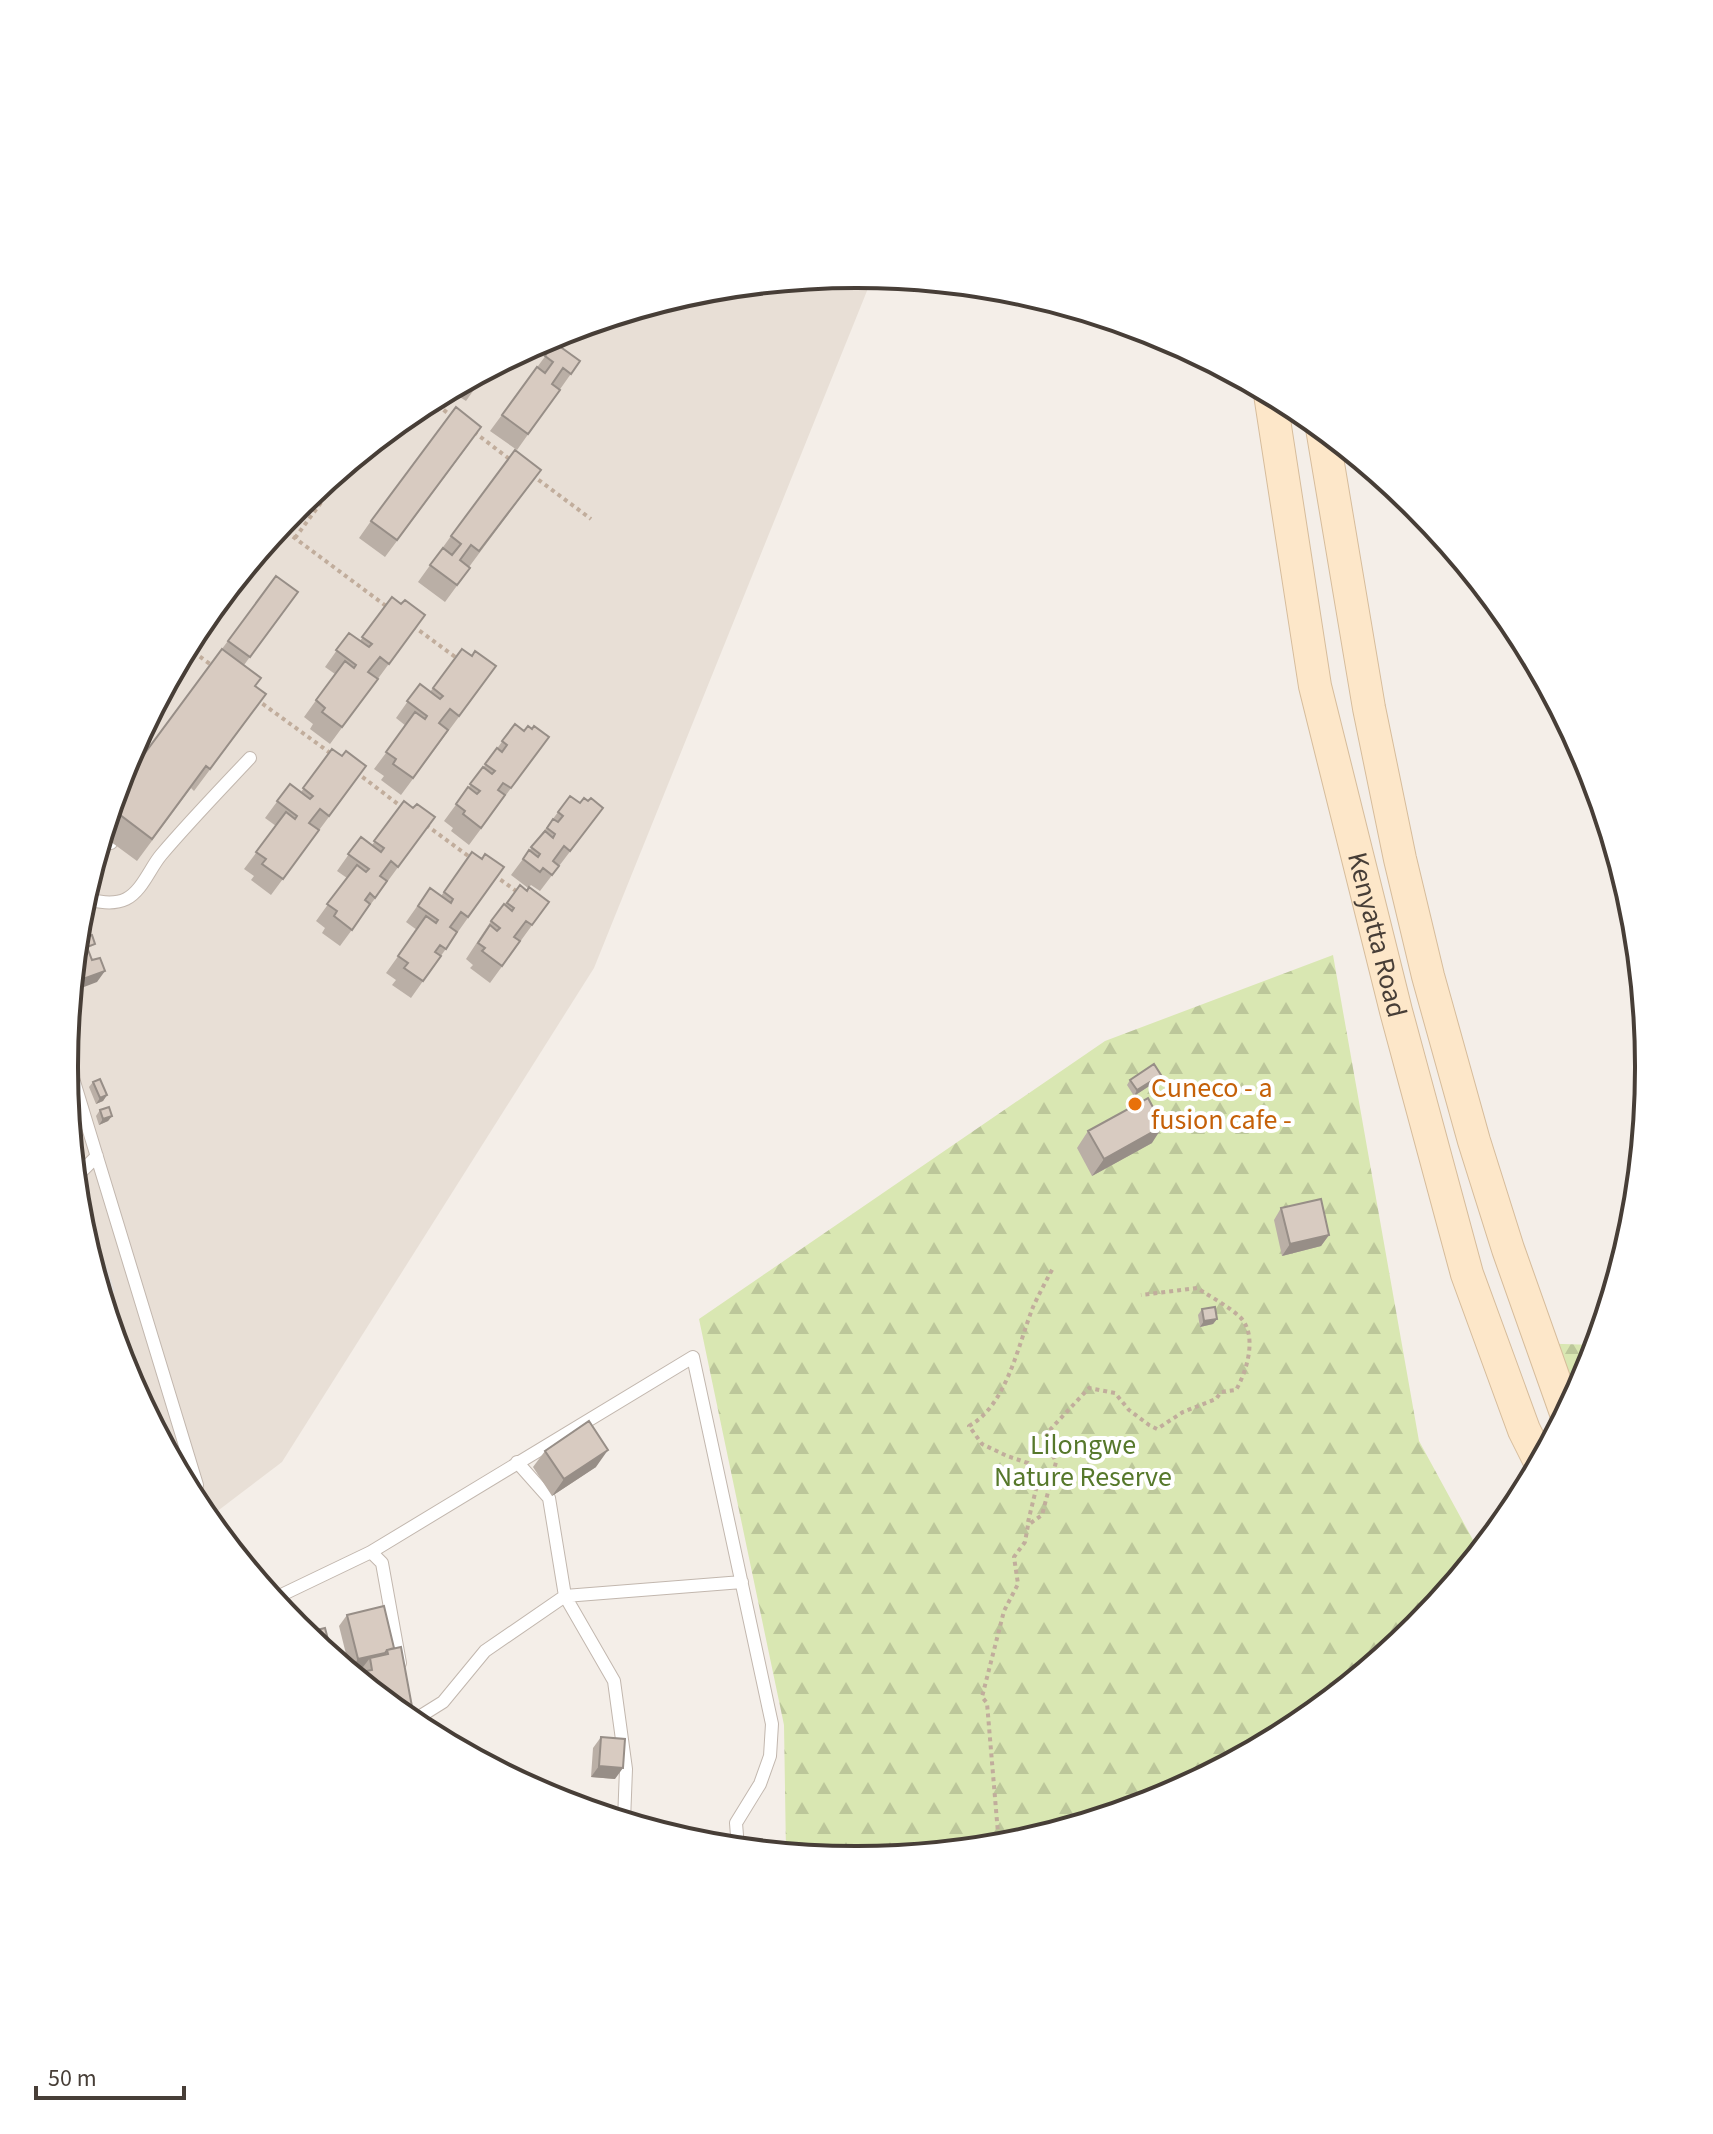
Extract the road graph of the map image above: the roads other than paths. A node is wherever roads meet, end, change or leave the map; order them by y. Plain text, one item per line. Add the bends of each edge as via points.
1 (1272, 410) edge
2 (1325, 445) edge
3 (250, 758) dead end
4 (96, 901) edge
5 (79, 1098) edge
6 (97, 1156) junction
7 (85, 1168) edge
8 (1560, 1399) edge
9 (1534, 1450) edge
10 (517, 1462) junction
11 (194, 1476) edge
12 (371, 1552) junction
13 (742, 1582) junction
14 (284, 1594) edge
15 (565, 1596) junction
16 (403, 1678) edge
17 (424, 1714) edge
18 (624, 1810) edge
19 (737, 1836) edge

1 - 9 main road, Kenyatta Road via 1315,686 1392,995 1467,1274
2 - 8 main road, Kenyatta Road via 1369,708 1428,976 1508,1249
3 - 4 lane via 135,892 125,900
5 - 6 lane
6 - 7 lane
6 - 11 lane
10 - 12 lane
10 - 13 lane via 693,1357
10 - 15 lane via 549,1498
12 - 14 lane
12 - 16 lane via 382,1563
13 - 15 lane
13 - 19 lane via 772,1724 770,1756 736,1823
15 - 17 lane via 485,1651 443,1702
15 - 18 lane via 614,1681 626,1769

